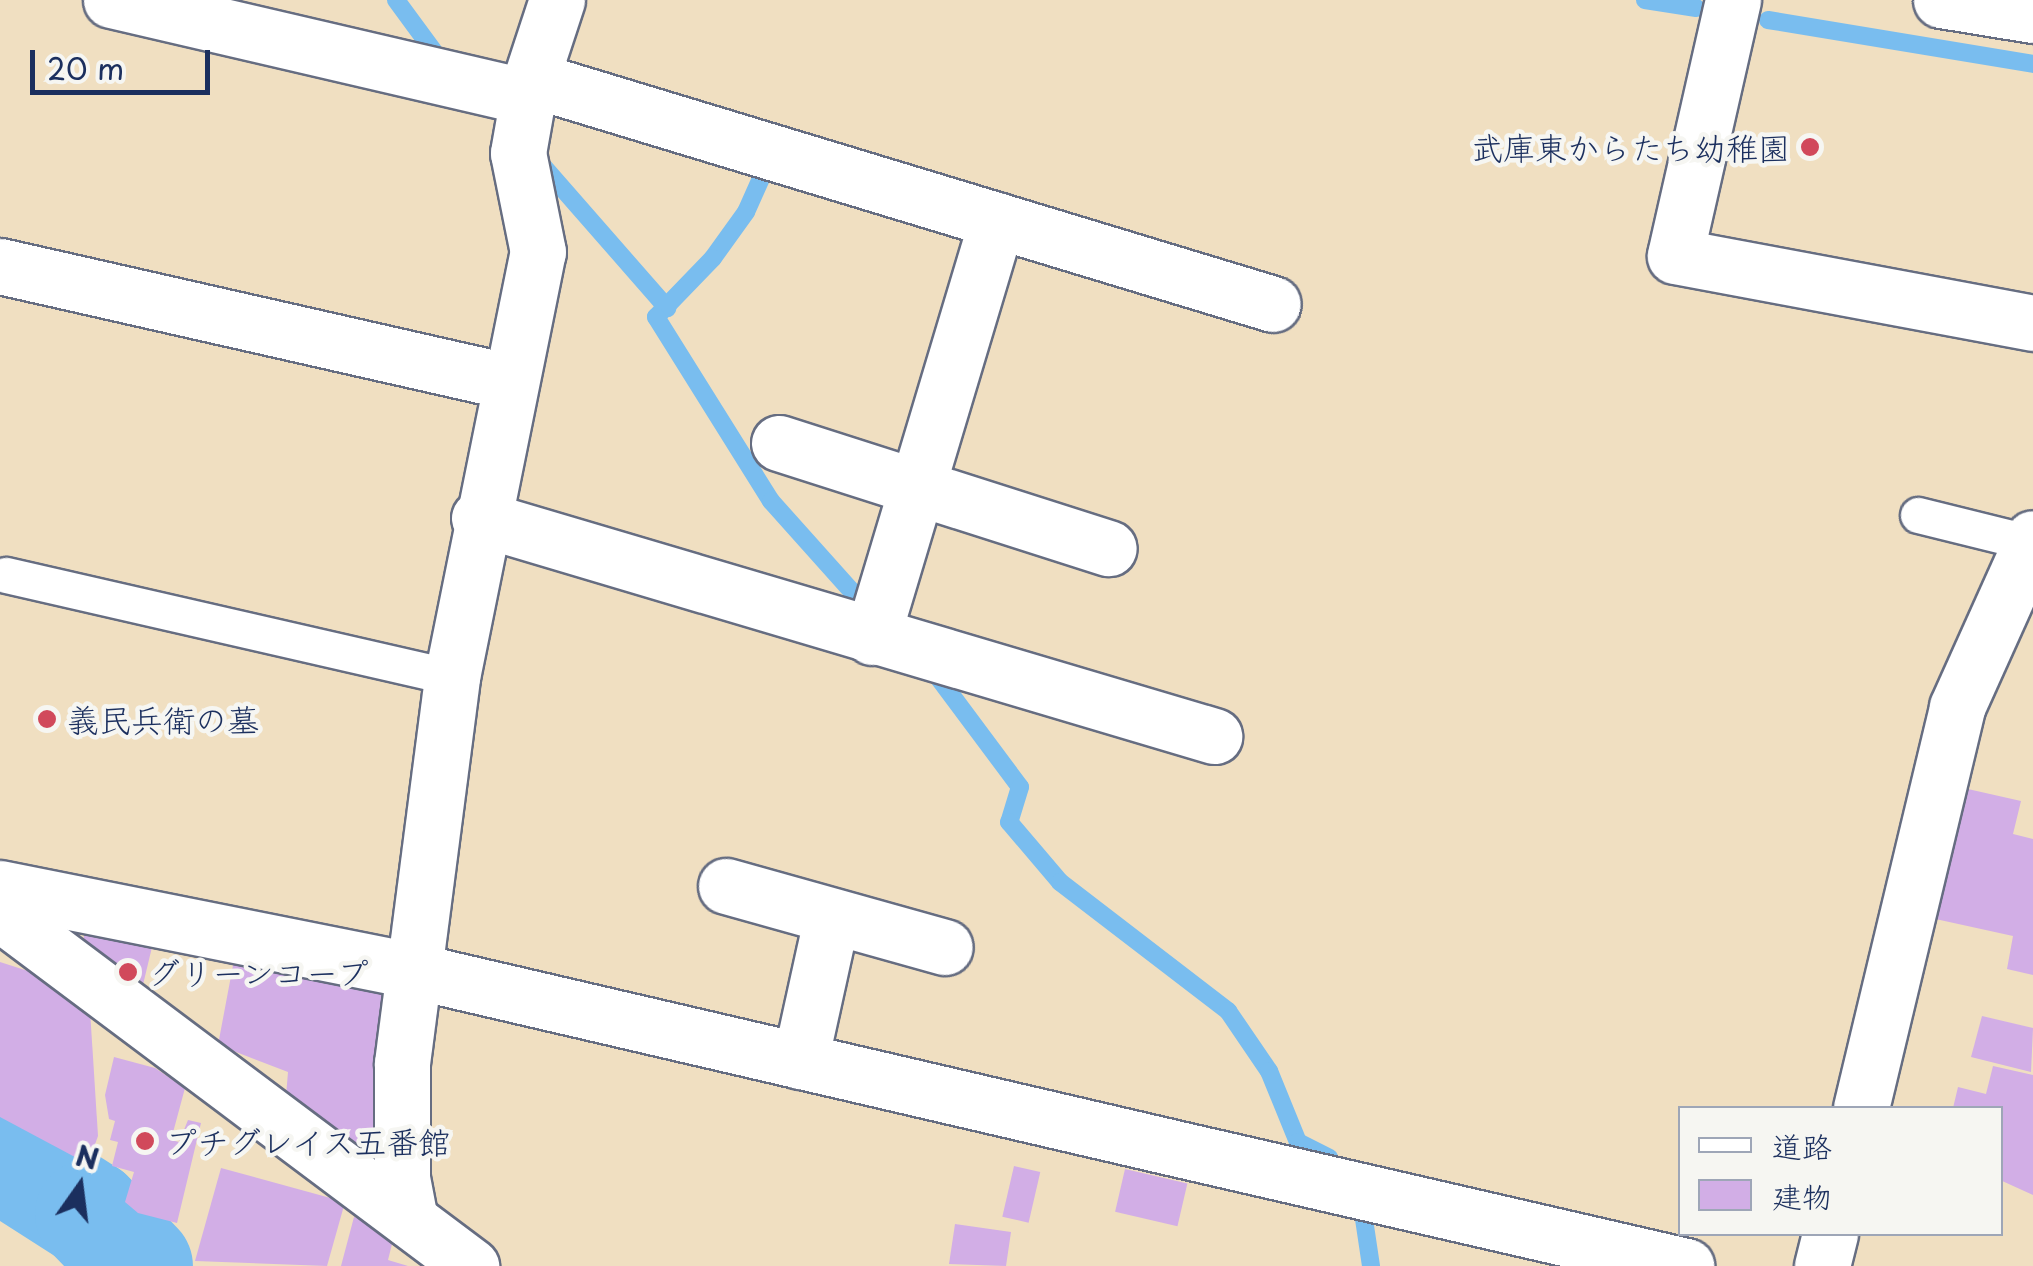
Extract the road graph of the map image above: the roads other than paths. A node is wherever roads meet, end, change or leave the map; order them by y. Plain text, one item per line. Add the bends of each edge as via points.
1 (111, 0) edge
2 (557, 0) edge
3 (1732, 0) edge
4 (1941, 0) edge
5 (2033, 15) edge
6 (529, 88) junction
7 (996, 220) junction
8 (0, 266) edge
9 (1273, 304) dead end
10 (2033, 323) edge
11 (511, 382) junction
12 (779, 444) dead end
13 (917, 487) junction
14 (1918, 515) dead end
15 (479, 518) junction
16 (2032, 540) edge
17 (1109, 548) dead end
18 (6, 575) dead end
19 (891, 634) junction
20 (452, 677) junction
21 (1214, 736) dead end
22 (726, 886) dead end
23 (0, 888) edge
24 (0, 913) edge
25 (832, 916) junction
26 (946, 947) dead end
27 (415, 971) junction
28 (800, 1061) junction
29 (1861, 1106) edge
30 (1830, 1236) edge
31 (419, 1243) edge
32 (471, 1266) edge
33 (1686, 1266) edge
34 (1822, 1266) edge

1 - 6 street
2 - 6 street
3 - 10 street via 1675,256
4 - 5 street
6 - 7 street
6 - 11 street via 518,153 538,252
7 - 9 street
7 - 13 street
8 - 11 street
11 - 15 street
12 - 13 street
13 - 17 street
13 - 19 street
14 - 16 lane
15 - 19 street
15 - 20 street
16 - 29 street via 1957,707
18 - 20 lane
19 - 21 street
20 - 27 street
22 - 25 street
23 - 27 street
24 - 31 street
25 - 26 street
25 - 28 street
27 - 28 street
27 - 31 street via 402,1063 402,1178
28 - 33 street
30 - 34 street
31 - 32 street

